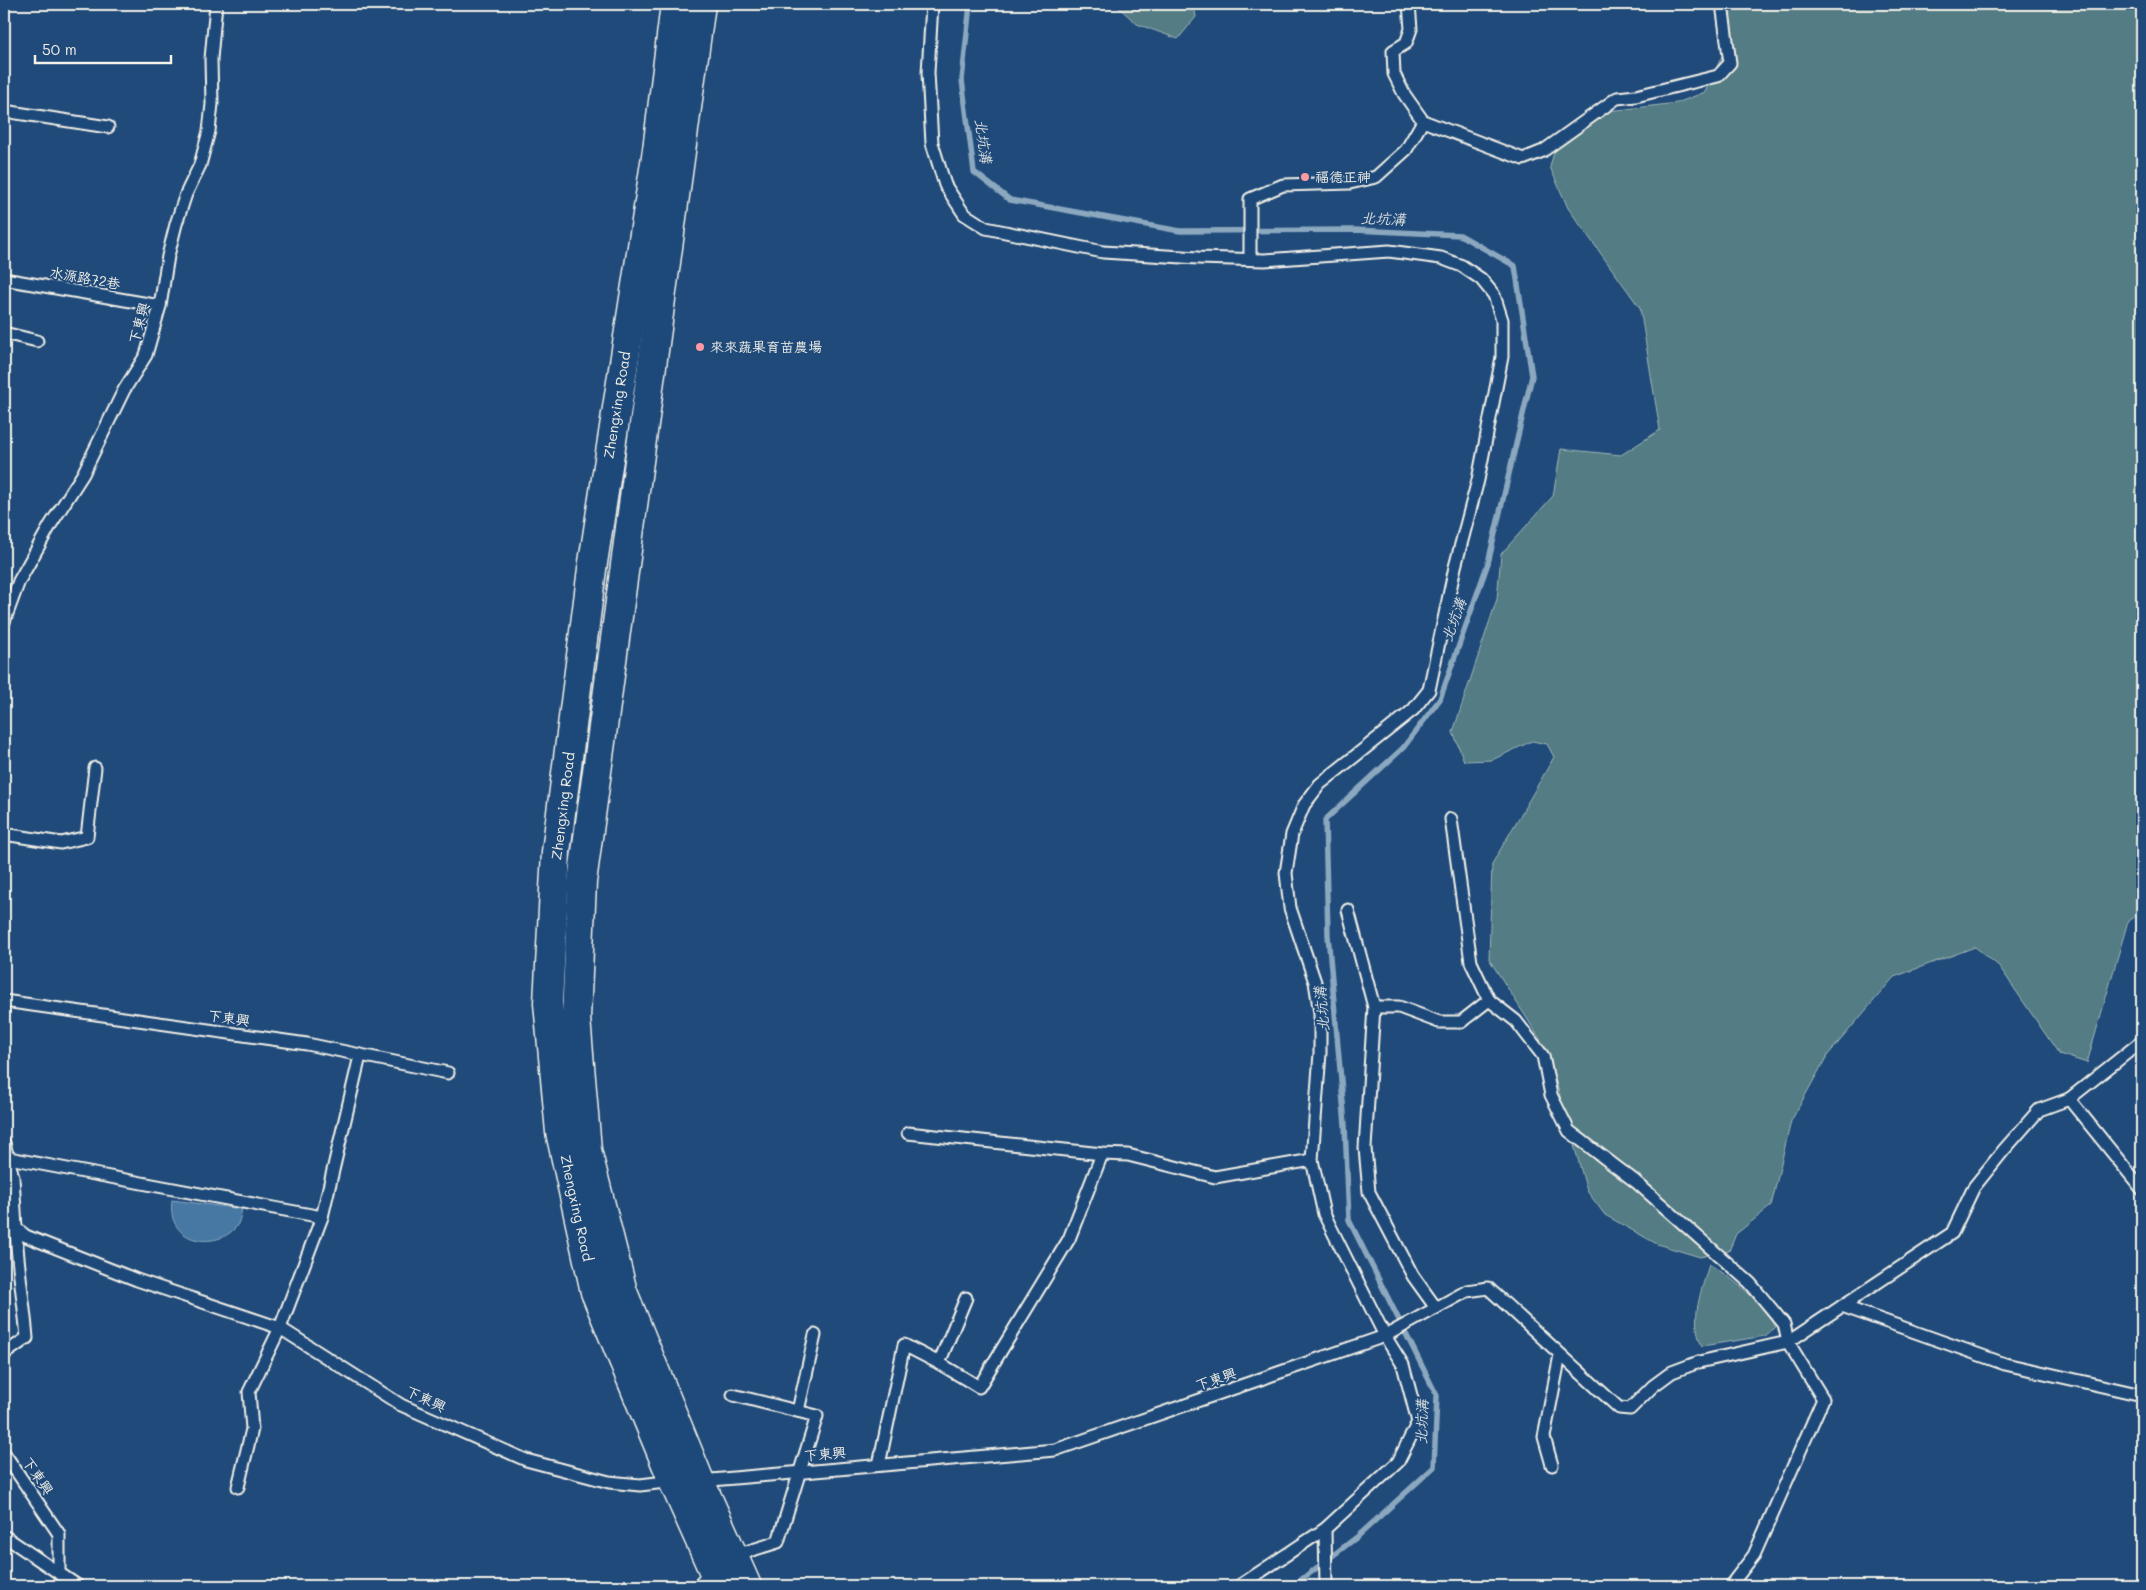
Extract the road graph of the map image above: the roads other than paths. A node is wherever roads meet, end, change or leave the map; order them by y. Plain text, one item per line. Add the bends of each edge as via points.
1 (216, 4) edge
2 (675, 4) edge
3 (701, 4) edge
4 (932, 4) edge
5 (1409, 4) edge
6 (1722, 4) edge
7 (4, 111) edge
8 (1423, 120) junction
9 (108, 127) dead end
10 (1250, 258) junction
11 (4, 279) edge
12 (160, 306) junction
13 (4, 332) edge
14 (37, 341) dead end
15 (4, 622) edge
16 (95, 768) dead end
17 (1451, 820) dead end
18 (4, 834) edge
19 (1348, 910) dead end
20 (1488, 1000) junction
21 (4, 1001) edge
22 (1374, 1006) junction
23 (2142, 1042) edge
24 (360, 1056) junction
25 (448, 1073) dead end
26 (2069, 1099) junction
27 (908, 1133) dead end
28 (4, 1143) edge
29 (1102, 1154) junction
30 (9, 1158) junction
31 (1312, 1160) junction
32 (8, 1179) edge
33 (2142, 1189) edge
34 (322, 1216) junction
35 (16, 1228) junction
36 (966, 1298) dead end
37 (1842, 1306) junction
38 (1436, 1308) junction
39 (280, 1328) junction
40 (815, 1335) dead end
41 (1388, 1335) junction
42 (1788, 1342) junction
43 (4, 1354) edge
44 (1560, 1355) junction
45 (939, 1363) junction
46 (733, 1394) dead end
47 (2142, 1395) edge
48 (798, 1411) junction
49 (4, 1453) edge
50 (879, 1465) junction
51 (1552, 1465) dead end
52 (798, 1472) junction
53 (687, 1481) junction
54 (238, 1487) dead end
55 (1325, 1529) junction
56 (4, 1536) edge
57 (718, 1571) edge
58 (58, 1573) junction
59 (78, 1586) edge
60 (747, 1586) edge
61 (1239, 1586) edge
62 (1326, 1586) edge
63 (1730, 1586) edge

1 - 12 lane, 下東興 via 209,132 200,165 176,224
2 - 53 main road, Zhengxing Road via 657,150 592,568 556,852 548,1003 560,1132 595,1292
3 - 53 main road, Zhengxing Road via 582,882 576,1018 587,1150 623,1292
4 - 10 lane via 928,73 932,143 945,185 964,214 986,228 1103,252
5 - 8 lane via 1411,29 1406,43 1393,51 1394,74
6 - 8 lane via 1730,63 1718,76 1617,98 1543,150 1523,159
7 - 9 lane
8 - 10 lane via 1406,150 1376,177 1350,183 1283,185 1250,199
10 - 31 lane via 1389,251 1441,258 1462,266 1481,279 1494,295 1502,320 1502,357 1495,395 1429,690 1413,710 1320,784 1304,805 1292,834 1286,873 1290,908 1314,982 1320,1013
11 - 12 lane, 水源路72巷
12 - 15 lane, 下東興 via 146,355 124,390 83,474 20,581
13 - 14 lane
16 - 18 lane via 87,837 61,843
17 - 20 lane via 1471,962
19 - 22 lane
20 - 22 lane via 1462,1022 1439,1022 1399,1007
20 - 42 lane via 1516,1021 1543,1056 1551,1095 1570,1132 1636,1182 1750,1283 1774,1308 1784,1324
21 - 24 lane, 下東興 via 306,1044
22 - 38 lane via 1365,1148 1369,1192 1414,1276
23 - 26 lane
24 - 25 lane, 下東興
24 - 34 lane
26 - 33 lane
26 - 37 lane via 2039,1110 2003,1151 1974,1186 1952,1233
27 - 29 lane
28 - 30 lane
29 - 31 lane via 1128,1154 1216,1177
29 - 45 lane via 1069,1238 979,1387
30 - 32 lane
30 - 34 lane
31 - 41 lane via 1324,1214
32 - 35 lane
34 - 39 lane
35 - 39 lane, 下東興 via 26,1236 137,1280
35 - 43 lane via 17,1267 27,1338
36 - 45 lane
37 - 42 lane
37 - 47 lane via 2005,1364
38 - 41 lane, 下東興
38 - 44 lane, 下東興 via 1467,1291 1488,1288
39 - 53 lane, 下東興 via 401,1405 526,1460 609,1482 640,1485
39 - 54 lane via 249,1392 252,1429
40 - 48 lane
41 - 50 lane, 下東興 via 1055,1450
41 - 55 lane via 1403,1365 1418,1422 1398,1462
42 - 44 lane via 1699,1362 1672,1372 1630,1409 1619,1408
42 - 63 lane via 1824,1399 1754,1555
44 - 51 lane via 1544,1438
45 - 50 lane via 904,1345
46 - 48 lane
48 - 52 lane via 817,1416
49 - 58 lane, 下東興 via 59,1534
50 - 52 lane, 下東興
52 - 53 lane, 下東興
52 - 57 lane via 778,1542
53 - 57 main road, Zhengxing Road
55 - 61 lane
55 - 62 lane
56 - 58 lane
57 - 60 main road, Zhengxing Road
58 - 59 lane

